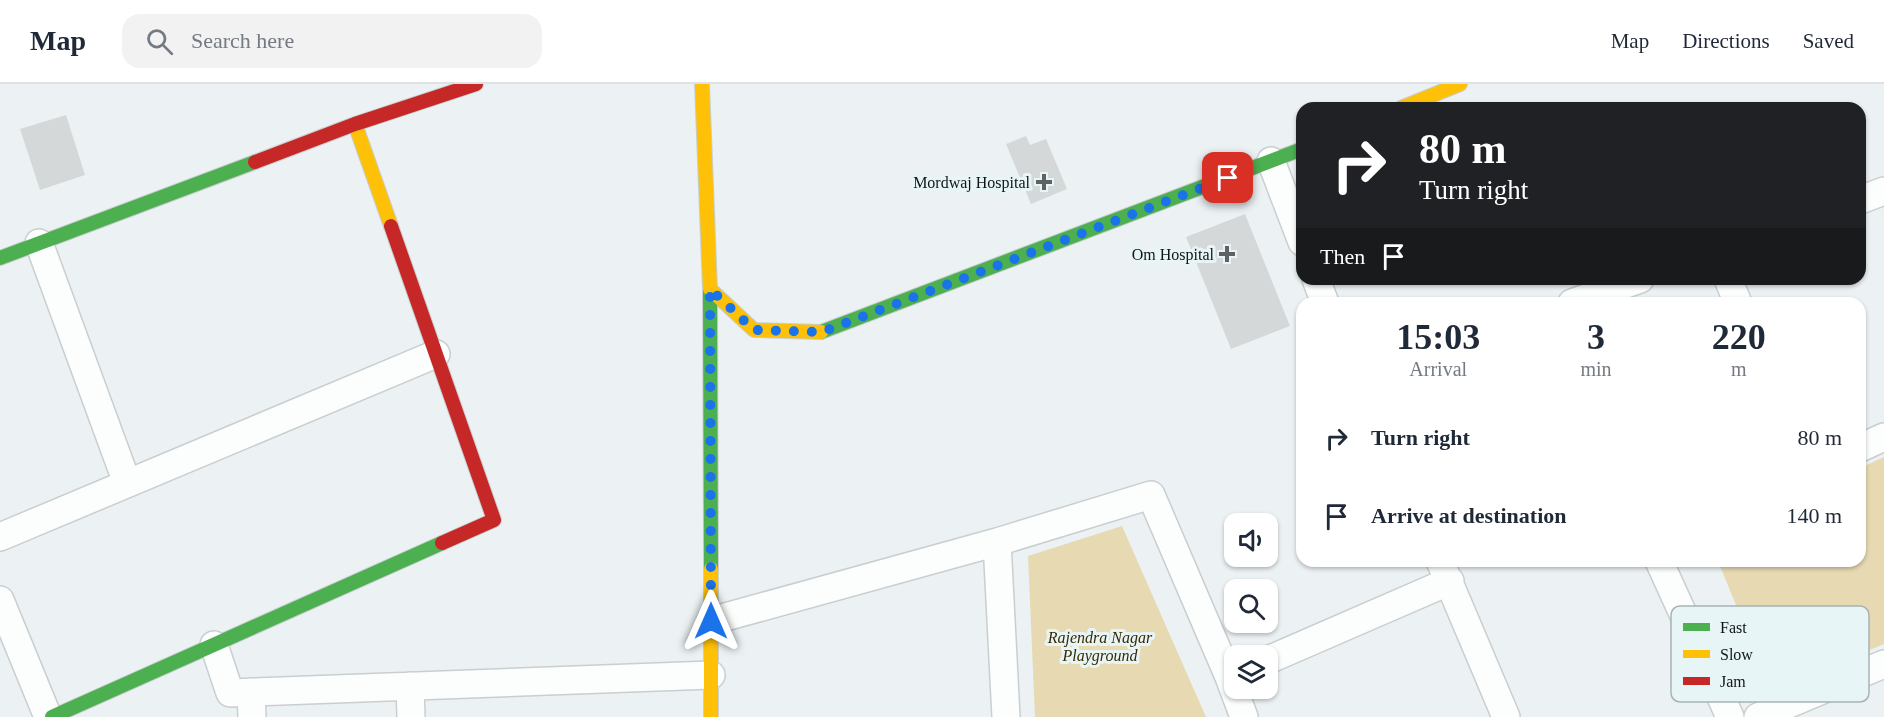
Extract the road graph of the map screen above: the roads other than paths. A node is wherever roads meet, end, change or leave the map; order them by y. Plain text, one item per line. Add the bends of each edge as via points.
1 (476, 84) edge
2 (702, 84) edge
3 (1460, 84) edge
4 (1416, 102) edge
5 (355, 124) junction
6 (1296, 151) edge
7 (1271, 161) junction
8 (1884, 191) edge
9 (1866, 198) edge
10 (1296, 226) edge
11 (39, 243) junction
12 (0, 258) edge
13 (1623, 285) edge
14 (710, 289) junction
15 (1589, 297) edge
16 (436, 354) junction
17 (1884, 437) edge
18 (1866, 445) edge
19 (127, 483) junction
20 (0, 537) edge
21 (997, 542) junction
22 (1662, 567) edge
23 (1445, 571) edge
24 (0, 600) edge
25 (1679, 606) edge
26 (711, 621) junction
27 (214, 645) junction
28 (1278, 655) edge
29 (1224, 658) edge
30 (1884, 664) edge
31 (1869, 670) edge
32 (711, 675) junction
33 (410, 686) junction
34 (1239, 699) edge
35 (1723, 702) edge
36 (1794, 702) edge
37 (251, 705) edge
38 (50, 717) edge
39 (411, 717) edge
40 (711, 717) edge
41 (1006, 717) edge
42 (1244, 717) edge
43 (1506, 717) edge
44 (1730, 717) edge
45 (1758, 717) edge

1 - 5 street
2 - 14 street
3 - 4 street
5 - 11 street
5 - 16 street
6 - 7 street
7 - 10 street
7 - 14 street via 822,332 754,330
8 - 9 street
11 - 12 street
11 - 19 street
13 - 15 street
14 - 26 street
16 - 19 street
16 - 27 street via 494,520
17 - 18 street
19 - 20 street
21 - 26 street
21 - 29 street via 1151,495
21 - 41 street
22 - 25 street
23 - 28 street
23 - 43 street
24 - 38 street
26 - 32 street
27 - 37 street via 230,693
27 - 38 street
30 - 31 street
32 - 33 street
32 - 40 street
33 - 37 street
33 - 39 street
34 - 42 street
35 - 44 street
36 - 45 street

